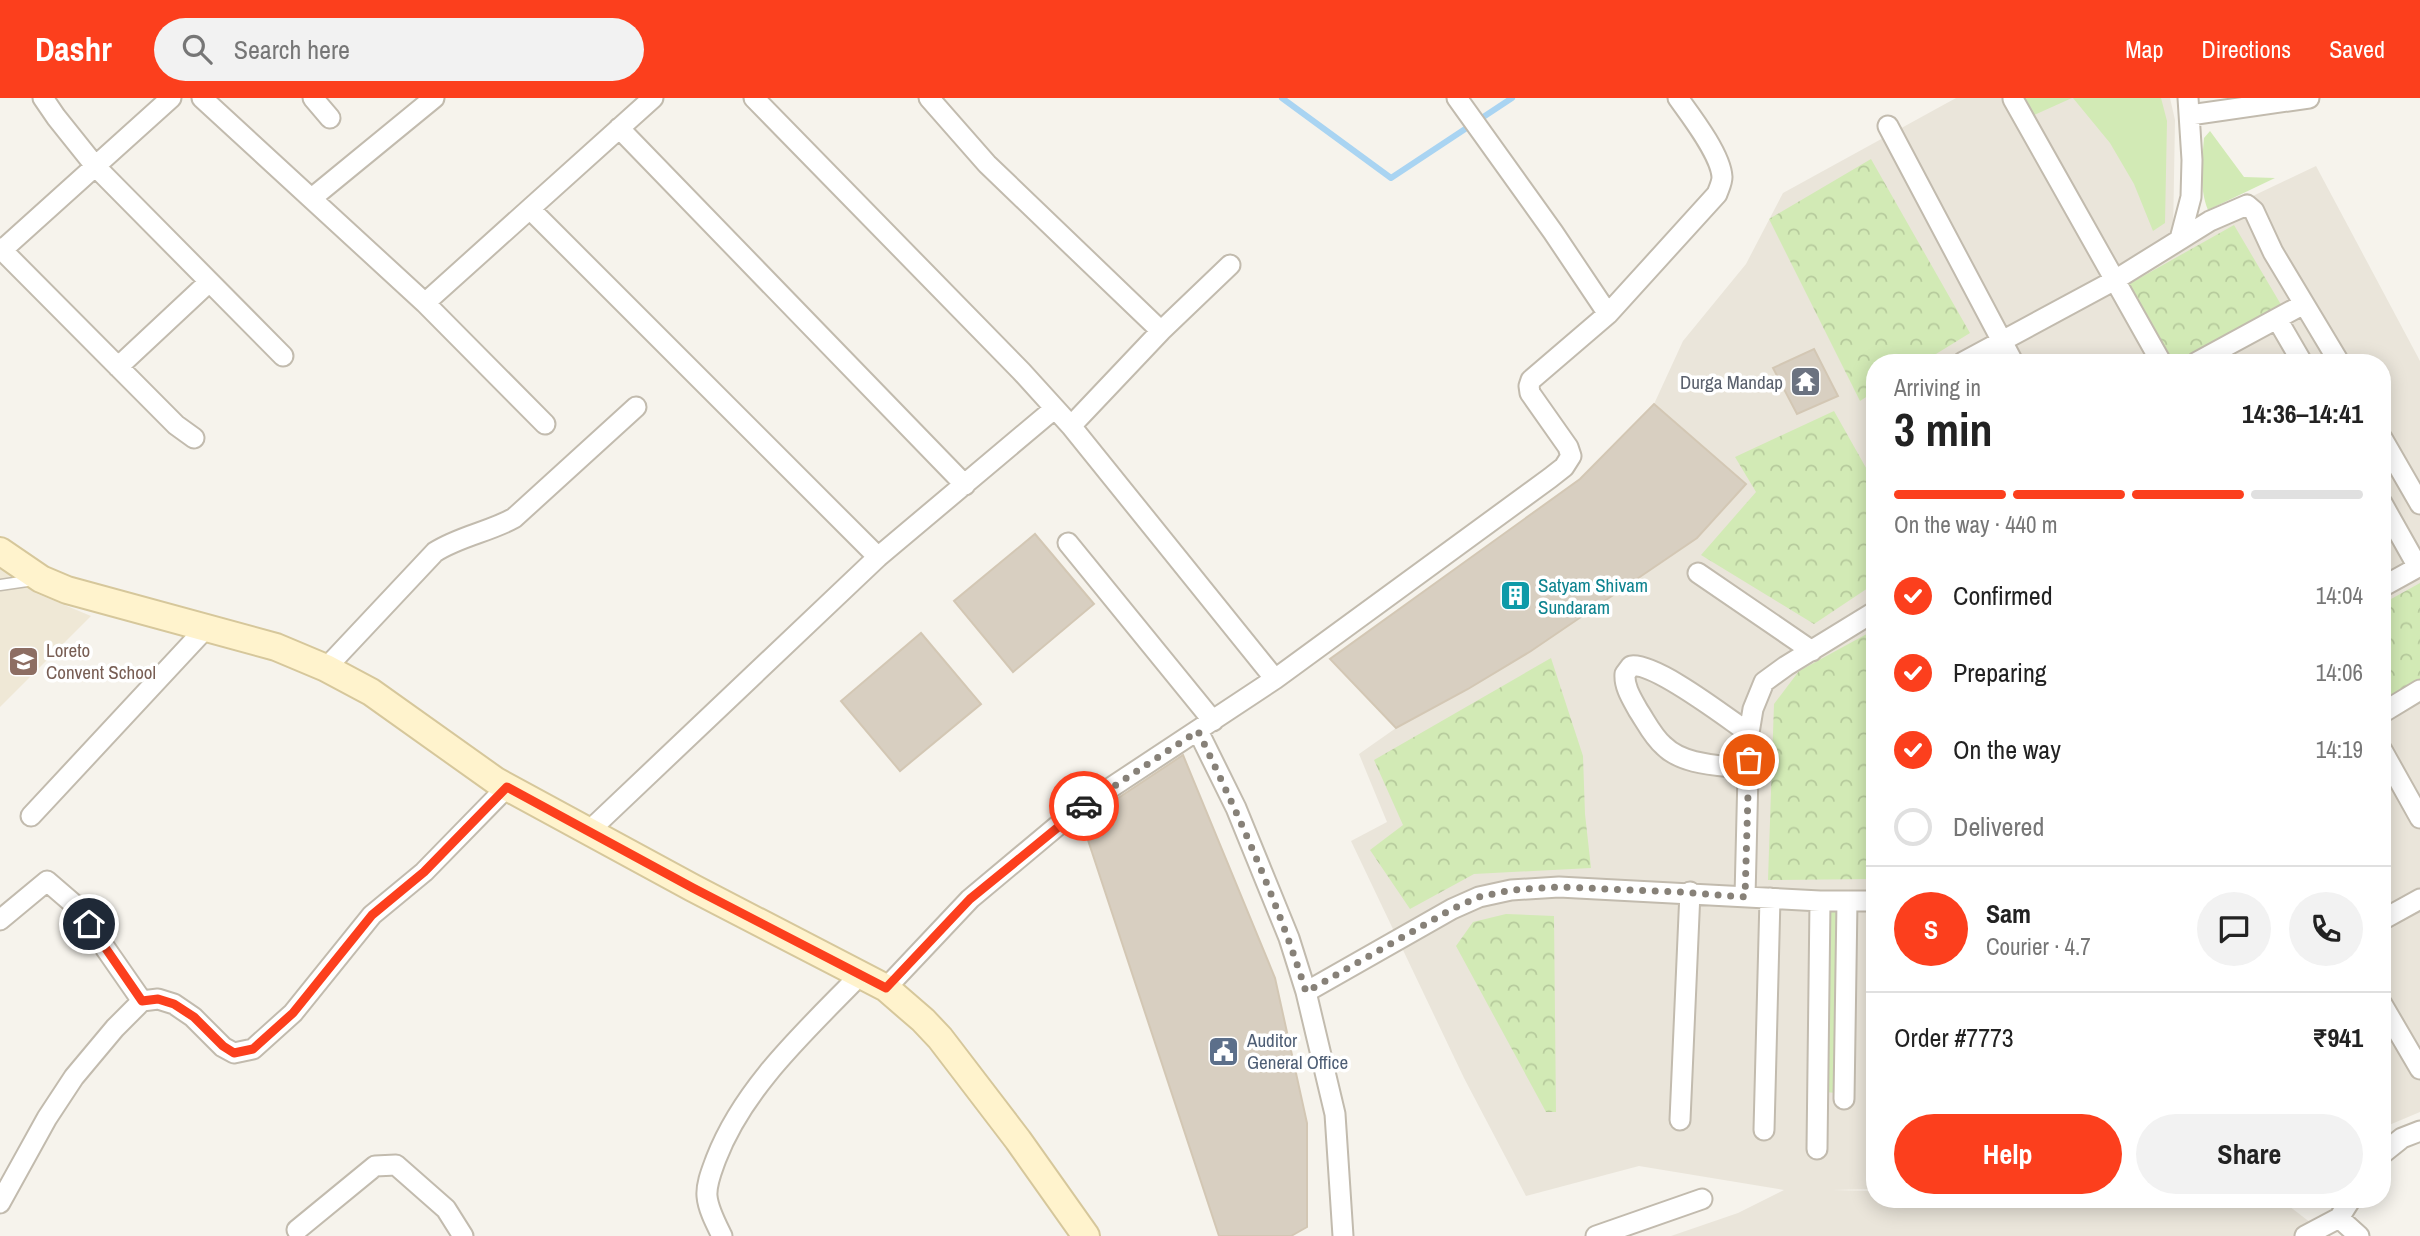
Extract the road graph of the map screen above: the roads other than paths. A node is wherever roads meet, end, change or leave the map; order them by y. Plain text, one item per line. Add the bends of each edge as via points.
1 (43, 98) edge
2 (171, 98) edge
3 (202, 98) edge
4 (313, 98) edge
5 (433, 98) edge
6 (653, 98) edge
7 (754, 98) edge
8 (929, 98) edge
9 (1678, 98) edge
10 (2309, 98) edge
11 (2013, 99) edge
12 (1459, 101) edge
13 (2189, 106) edge
14 (330, 118) dead end
15 (1888, 126) dead end
16 (619, 128) junction
17 (96, 167) junction
18 (312, 198) junction
19 (530, 209) junction
20 (2180, 239) junction
21 (1, 250) edge
22 (1230, 265) dead end
23 (2115, 280) junction
24 (209, 282) junction
25 (425, 303) junction
26 (2304, 304) junction
27 (1608, 314) junction
28 (2277, 319) junction
29 (1161, 331) junction
30 (2001, 341) junction
31 (1979, 354) edge
32 (2008, 354) edge
33 (2157, 354) edge
34 (2212, 354) edge
35 (2297, 354) edge
36 (2334, 354) edge
37 (283, 356) dead end
38 (118, 367) junction
39 (636, 407) dead end
40 (1054, 409) junction
41 (545, 424) dead end
42 (1071, 426) junction
43 (194, 438) dead end
44 (2391, 454) edge
45 (964, 485) junction
46 (2420, 504) edge
47 (2391, 518) edge
48 (1068, 542) dead end
49 (0, 551) edge
50 (878, 557) junction
51 (2419, 566) edge
52 (1698, 573) dead end
53 (41, 579) junction
54 (2391, 582) edge
55 (0, 585) edge
56 (1866, 617) edge
57 (206, 628) junction
58 (1812, 650) junction
59 (326, 668) junction
60 (1275, 679) junction
61 (2420, 690) edge
62 (2391, 708) edge
63 (1205, 726) junction
64 (1749, 733) junction
65 (2391, 766) edge
66 (1748, 769) junction
67 (507, 787) junction
68 (31, 816) dead end
69 (2420, 818) edge
70 (588, 832) junction
71 (1690, 892) junction
72 (1745, 897) junction
73 (1770, 898) junction
74 (2420, 899) edge
75 (1821, 901) junction
76 (1866, 901) edge
77 (1847, 902) junction
78 (2391, 915) edge
79 (0, 920) edge
80 (861, 974) junction
81 (886, 988) junction
82 (1306, 992) junction
83 (142, 1001) junction
84 (2391, 1019) edge
85 (2420, 1069) edge
86 (1844, 1099) dead end
87 (1680, 1120) dead end
88 (1764, 1130) dead end
89 (2420, 1131) edge
90 (2391, 1147) edge
91 (1816, 1149) dead end
92 (1702, 1199) dead end
93 (0, 1203) edge
94 (2345, 1208) edge
95 (2339, 1218) junction
96 (297, 1230) dead end
97 (463, 1236) edge
98 (722, 1236) edge
99 (1086, 1236) edge
100 (1343, 1236) edge
101 (1596, 1236) edge
102 (2305, 1236) edge
103 (2359, 1236) edge

1 - 17 street
2 - 17 street
3 - 18 street
4 - 14 street
5 - 18 street
6 - 16 street
7 - 40 street
8 - 29 street via 987,164
9 - 27 street via 1711,150 1721,185
10 - 13 street
11 - 23 street
12 - 27 street
13 - 20 street via 2191,197
15 - 30 street
16 - 19 street
16 - 45 street
17 - 21 street
17 - 24 street
18 - 25 street
19 - 25 street
19 - 50 street
20 - 23 street
20 - 26 street via 2247,205
21 - 38 street
22 - 29 street
23 - 30 street
23 - 33 street
24 - 37 street
24 - 38 street
25 - 41 street
26 - 28 street
26 - 36 street
27 - 60 street via 1528,386 1568,447 1570,461
28 - 34 street
28 - 35 street
29 - 42 street
30 - 31 street
30 - 32 street
38 - 43 street
39 - 59 street via 514,518 435,552
40 - 42 street
40 - 45 street
42 - 60 street
44 - 46 street
45 - 50 street
47 - 51 street
48 - 63 street
49 - 53 street
50 - 70 street
51 - 54 street
52 - 58 street
53 - 55 lane
53 - 57 street via 105,602
56 - 58 street
57 - 59 street via 276,647
57 - 68 street
58 - 64 street via 1764,682
59 - 67 street via 371,692
60 - 63 street
61 - 62 street
63 - 81 street via 1074,812 970,899
63 - 82 street
64 - 66 street
64 - 66 street via 1665,677 1637,665 1625,674 1631,697 1664,747 1693,760
65 - 69 street
66 - 72 street
67 - 70 street
67 - 83 street via 424,872 372,915 293,1013 253,1049 234,1053 174,1004
70 - 80 street
71 - 72 street
71 - 82 street via 1559,887 1479,897
71 - 87 street
72 - 73 street
73 - 75 street
73 - 88 street
74 - 78 street
75 - 77 street
75 - 91 street
76 - 77 street
77 - 86 street
79 - 83 street via 47,881 76,906
80 - 81 street
80 - 98 street via 754,1091 724,1138 707,1195
81 - 99 street via 940,1038
82 - 100 street via 1335,1114
83 - 93 street via 74,1077
84 - 85 street
89 - 90 street
92 - 101 street
94 - 95 street
95 - 102 street
95 - 103 street
96 - 97 street via 375,1166 396,1165 446,1209

